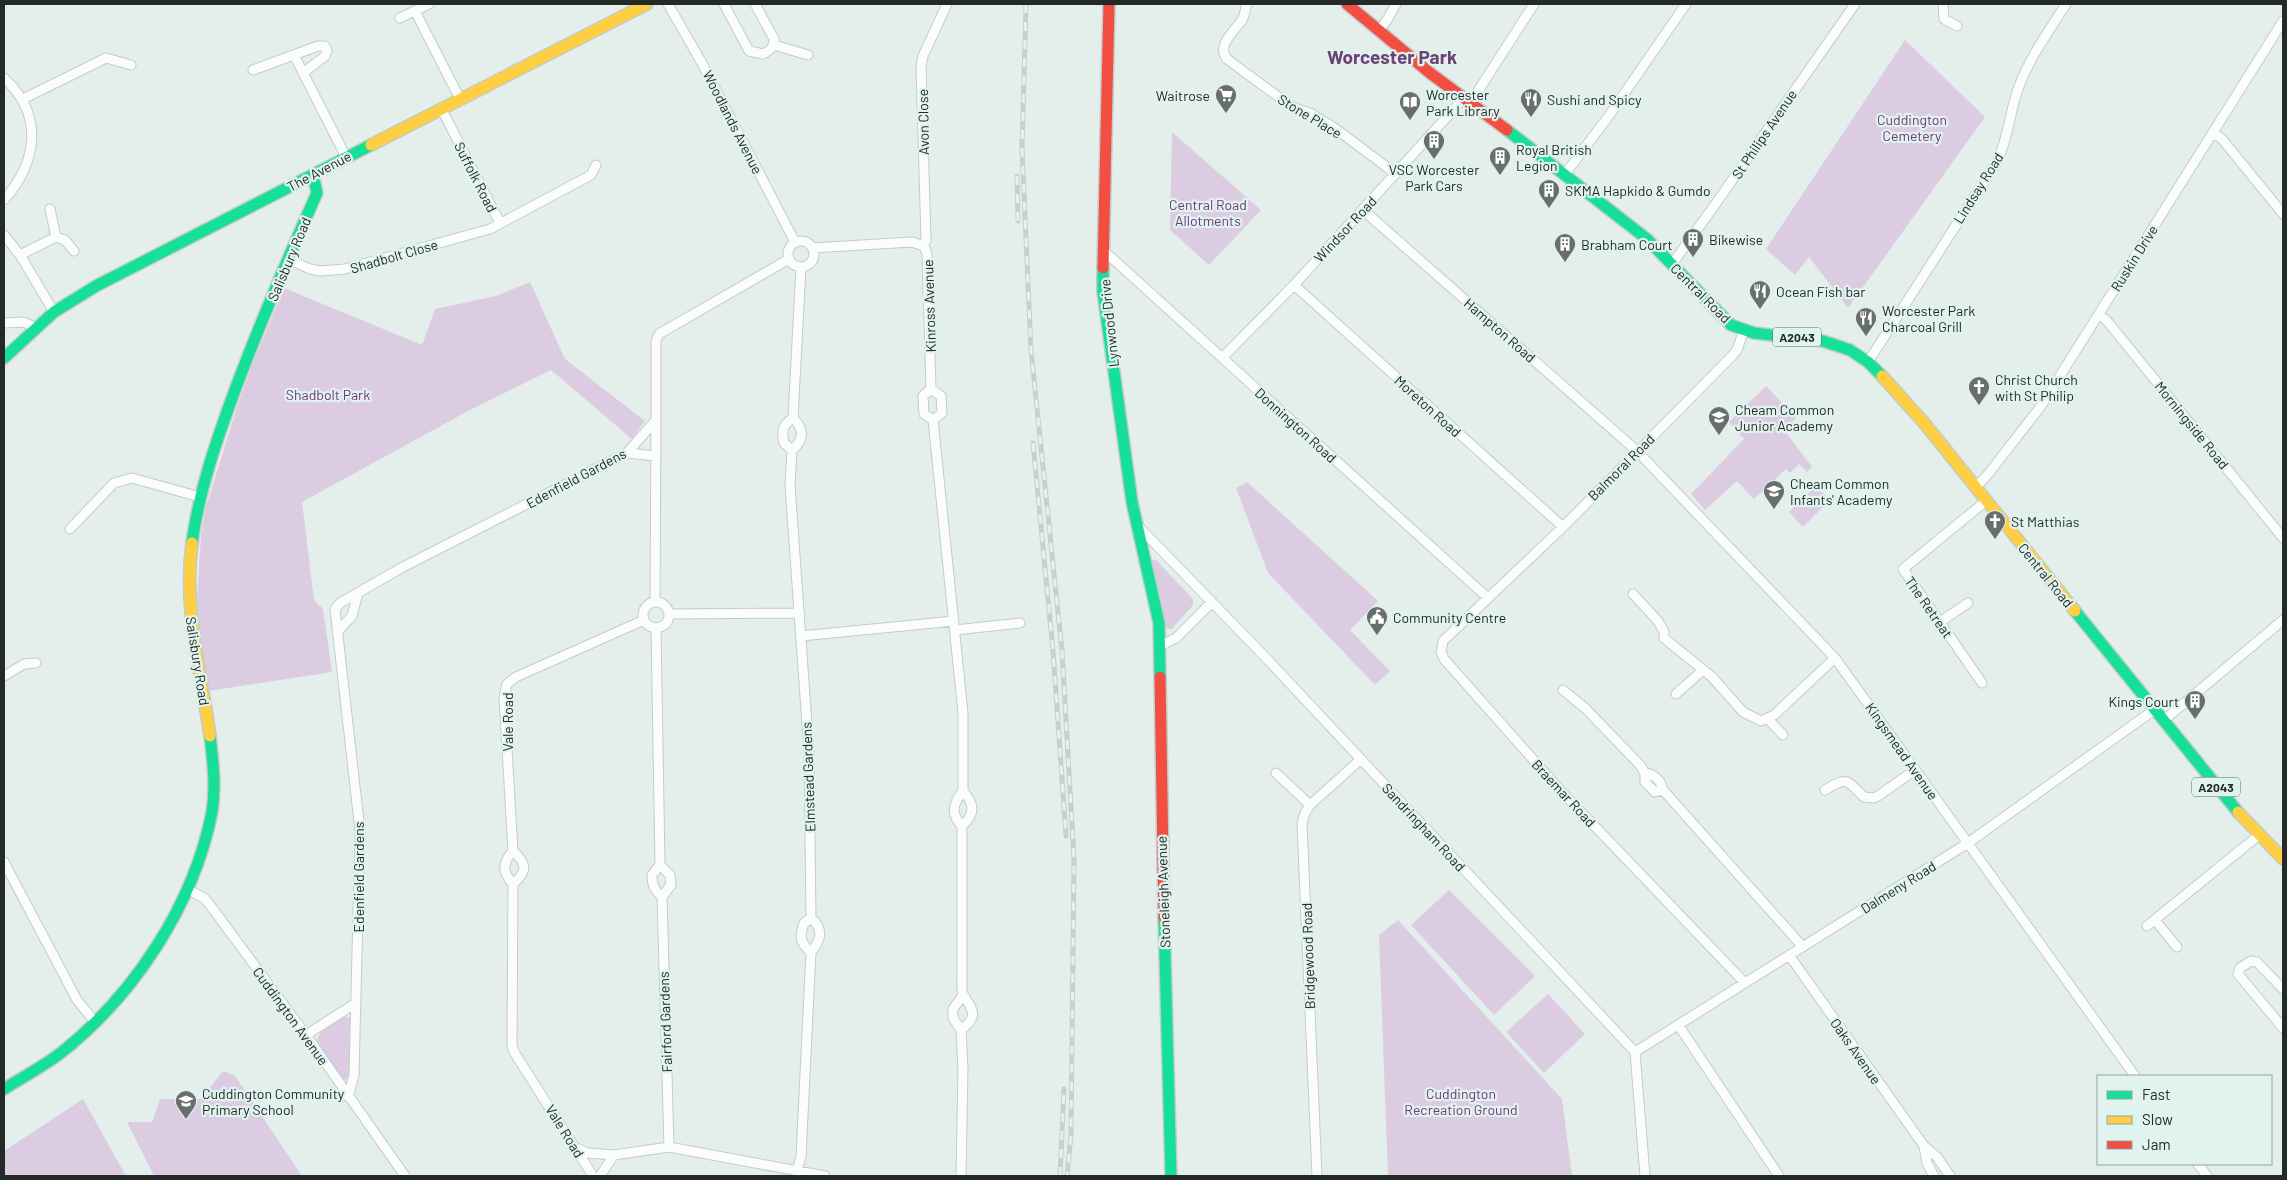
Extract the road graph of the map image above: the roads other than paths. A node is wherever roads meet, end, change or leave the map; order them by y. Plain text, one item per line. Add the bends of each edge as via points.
1 (429, 4) edge
2 (647, 4) edge
3 (668, 4) edge
4 (724, 4) edge
5 (755, 4) edge
6 (946, 4) edge
7 (1109, 4) edge
8 (1247, 4) edge
9 (1347, 4) edge
10 (1396, 4) edge
11 (1534, 4) edge
12 (1686, 4) edge
13 (1855, 4) edge
14 (1943, 4) edge
15 (2066, 4) edge
16 (633, 6) edge
17 (415, 11) junction
18 (400, 18) dead end
19 (2283, 21) edge
20 (1957, 26) dead end
21 (1379, 30) junction
22 (774, 45) junction
23 (294, 55) junction
24 (808, 55) dead end
25 (131, 66) dead end
26 (253, 70) dead end
27 (303, 73) junction
28 (4, 78) edge
29 (460, 98) junction
30 (23, 99) junction
31 (1468, 100) junction
32 (441, 108) junction
33 (2213, 133) junction
34 (346, 157) junction
35 (596, 165) dead end
36 (1396, 174) junction
37 (1565, 174) junction
38 (313, 175) junction
39 (4, 200) edge
40 (50, 208) dead end
41 (1363, 210) junction
42 (2283, 214) edge
43 (500, 224) junction
44 (4, 235) edge
45 (56, 237) junction
46 (795, 242) junction
47 (922, 244) junction
48 (812, 248) junction
49 (74, 251) dead end
50 (1104, 251) junction
51 (20, 255) junction
52 (288, 259) junction
53 (789, 259) junction
54 (1672, 264) junction
55 (801, 268) junction
56 (1294, 285) junction
57 (54, 312) junction
58 (2099, 314) junction
59 (4, 323) edge
60 (36, 328) junction
61 (1744, 330) junction
62 (4, 358) edge
63 (1222, 358) junction
64 (1868, 362) junction
65 (931, 389) junction
66 (793, 418) junction
67 (656, 420) junction
68 (933, 420) junction
69 (792, 450) junction
70 (1637, 451) junction
71 (627, 453) junction
72 (656, 456) junction
73 (1975, 488) junction
74 (200, 497) junction
75 (1986, 501) junction
76 (1135, 523) junction
77 (1563, 526) junction
78 (70, 529) dead end
79 (2283, 538) edge
80 (358, 593) junction
81 (1633, 594) dead end
82 (1488, 598) junction
83 (655, 601) junction
84 (1212, 602) junction
85 (1968, 603) dead end
86 (1156, 609) joint
87 (800, 613) junction
88 (669, 614) junction
89 (644, 620) junction
90 (2283, 620) edge
91 (1940, 622) junction
92 (1020, 623) dead end
93 (955, 625) junction
94 (656, 628) junction
95 (337, 632) junction
96 (801, 636) junction
97 (1664, 638) junction
98 (1160, 646) junction
99 (1657, 646) dead end
100 (1835, 658) junction
101 (36, 663) dead end
102 (1703, 670) junction
103 (4, 676) edge
104 (1982, 683) dead end
105 (1563, 690) dead end
106 (1676, 694) dead end
107 (2154, 710) junction
108 (1768, 719) junction
109 (2163, 721) junction
110 (1783, 735) dead end
111 (1360, 760) junction
112 (1915, 770) junction
113 (1276, 773) dead end
114 (963, 790) junction
115 (1825, 790) dead end
116 (1293, 791) junction
117 (1286, 798) dead end
118 (1310, 805) junction
119 (962, 826) junction
120 (2259, 835) junction
121 (1968, 843) junction
122 (513, 851) junction
123 (2283, 859) edge
124 (4, 862) edge
125 (660, 865) junction
126 (513, 884) junction
127 (188, 889) junction
128 (662, 897) junction
129 (811, 918) junction
130 (2155, 920) junction
131 (2147, 926) dead end
132 (1803, 947) junction
133 (2177, 947) dead end
134 (811, 952) junction
135 (1790, 955) junction
136 (1745, 983) junction
137 (2283, 989) edge
138 (963, 995) junction
139 (356, 1003) junction
140 (95, 1022) junction
141 (1679, 1026) junction
142 (2283, 1028) edge
143 (961, 1030) junction
144 (306, 1035) junction
145 (1636, 1052) junction
146 (2134, 1075) edge
147 (4, 1089) edge
148 (348, 1097) junction
149 (1924, 1146) junction
150 (669, 1147) junction
151 (576, 1148) junction
152 (614, 1155) junction
153 (2199, 1165) edge
154 (797, 1170) junction
155 (405, 1176) edge
156 (593, 1176) edge
157 (600, 1176) edge
158 (825, 1176) edge
159 (961, 1176) edge
160 (1171, 1176) edge
161 (1317, 1176) edge
162 (1645, 1176) edge
163 (1779, 1176) edge
164 (1934, 1176) edge
165 (1950, 1176) edge
166 (2207, 1176) edge

1 - 17 street
2 - 16 street, The Avenue
3 - 46 street, Woodlands Avenue
4 - 22 street via 750,50 763,54
5 - 22 street via 774,39
6 - 47 street, Avon Close via 923,56 922,66 926,241
7 - 50 street, Lynwood Drive
8 - 36 street, Stone Place via 1243,18 1223,46 1227,59 1292,107 1330,125
9 - 21 street, Central Road / A2043
10 - 21 street
11 - 31 street, Windsor Road
12 - 37 street
13 - 54 street, St Philips Avenue
14 - 20 street via 1944,18
15 - 64 street, Lindsay Road via 2022,81 1998,160
16 - 29 street, The Avenue
17 - 18 street
17 - 29 street
19 - 33 street, Ruskin Drive
21 - 31 street, Central Road / A2043
22 - 24 street
23 - 26 street
23 - 27 street
23 - 27 street via 322,45 327,49 325,56
25 - 30 street via 106,58
27 - 34 street
28 - 30 street
29 - 32 street, The Avenue
30 - 39 street via 32,127 29,160 22,176
31 - 36 street, Windsor Road
31 - 37 street, Central Road / A2043
32 - 34 street, The Avenue
32 - 43 street, Suffolk Road
33 - 42 street via 2222,139
33 - 58 street, Ruskin Drive
34 - 38 street, The Avenue
35 - 43 street, Suffolk Road via 591,175
36 - 41 street, Windsor Road
37 - 54 street, Central Road / A2043 via 1634,228
38 - 52 street, Salisbury Road via 317,193
38 - 57 street, The Avenue via 96,286
40 - 45 street
41 - 56 street, Windsor Road
41 - 70 street, Hampton Road
43 - 52 street, Shadbolt Close via 346,269 320,271
44 - 51 street
45 - 49 street via 65,240
45 - 51 street
46 - 48 street via 808,242
46 - 53 street via 788,252
47 - 48 street, Kinross Avenue
47 - 65 street, Kinross Avenue via 927,254
48 - 55 street via 814,256
50 - 63 street, Donnington Road
50 - 76 street, Lynwood Drive via 1103,292
51 - 57 street
52 - 74 street, Salisbury Road via 224,418
53 - 55 street
53 - 67 street via 659,334 656,340
54 - 61 street, Central Road / A2043 via 1723,318
55 - 66 street
56 - 63 street, Windsor Road
56 - 77 street, Moreton Road
57 - 60 street, The Avenue
58 - 73 street, Ruskin Drive via 2031,421
58 - 79 street, Morningside Road
59 - 60 street via 24,322
60 - 62 street, The Avenue
61 - 64 street, Central Road / A2043 via 1823,341 1850,350
61 - 70 street, Balmoral Road via 1732,356
63 - 82 street, Donnington Road
64 - 73 street, Central Road / A2043 via 1925,424
65 - 68 street, Kinross Avenue via 923,396 922,405 924,414
65 - 68 street, Kinross Avenue via 940,396 942,404 942,413
66 - 69 street via 803,433 799,444
66 - 69 street via 785,424 782,432 784,443
67 - 71 street, Edenfield Gardens
67 - 72 street
68 - 93 street, Kinross Avenue
69 - 87 street via 790,485
70 - 77 street, Balmoral Road
70 - 100 street, Kingsmead Avenue
71 - 72 street
71 - 80 street, Edenfield Gardens
72 - 83 street
73 - 75 street, Central Road / A2043
74 - 78 street via 132,478 122,479 114,483
74 - 127 street, Salisbury Road via 188,573 190,616 214,773 208,835
75 - 91 street, The Retreat via 1903,569
75 - 107 street, Central Road / A2043
76 - 84 street, Sandringham Road
76 - 86 street, Lynwood Drive
77 - 82 street, Balmoral Road
80 - 95 street via 352,616
80 - 95 street, Edenfield Gardens via 335,609
81 - 97 street via 1658,621
82 - 136 street, Braemar Road via 1443,641 1441,652 1444,659 1561,791
83 - 88 street via 667,608
83 - 89 street via 644,610
84 - 98 street via 1176,638
84 - 111 street, Sandringham Road
85 - 91 street
86 - 98 street, Stoneleigh Avenue
87 - 88 street
87 - 96 street
88 - 94 street via 662,626
89 - 94 street
89 - 122 street, Vale Road via 507,684 504,698
90 - 109 street
91 - 104 street, The Retreat
92 - 93 street
93 - 96 street
93 - 114 street, Kinross Avenue via 963,713
94 - 125 street, Fairford Gardens
95 - 139 street, Edenfield Gardens via 360,831
96 - 129 street, Elmstead Gardens via 809,753
97 - 99 street
97 - 102 street
98 - 160 street, Stoneleigh Avenue via 1161,832
100 - 108 street
100 - 112 street, Kingsmead Avenue
101 - 103 street via 24,664
102 - 106 street
102 - 108 street via 1743,712 1756,720
105 - 132 street via 1586,709 1645,772 1660,781 1663,790
107 - 109 street, A2043
107 - 121 street, Dalmeny Road
108 - 110 street
109 - 120 street, A2043
111 - 118 street, Bridgewood Road
111 - 145 street, Sandringham Road
112 - 115 street via 1874,798 1864,797 1847,781 1837,782
112 - 121 street, Kingsmead Avenue
113 - 116 street
114 - 119 street via 955,800 953,810
114 - 119 street via 973,809 971,818
116 - 117 street
116 - 118 street
118 - 161 street, Bridgewood Road via 1302,823
119 - 138 street
120 - 123 street, A2043
120 - 130 street
121 - 132 street, Dalmeny Road
121 - 146 street, Kingsmead Avenue
122 - 126 street, Vale Road via 503,867
122 - 126 street, Vale Road via 525,867 522,876
124 - 140 street via 77,1000
125 - 128 street, Fairford Gardens via 652,876 652,882
125 - 128 street, Fairford Gardens via 670,875 671,885
126 - 151 street, Vale Road via 512,1045
127 - 140 street, Salisbury Road via 145,963
127 - 144 street, Cuddington Avenue via 204,898
128 - 150 street, Fairford Gardens
129 - 134 street, Elmstead Gardens via 820,930 820,940
129 - 134 street, Elmstead Gardens via 804,923 800,940
130 - 131 street
130 - 133 street
132 - 135 street, Dalmeny Road
134 - 154 street, Elmstead Gardens via 804,1115
135 - 136 street, Dalmeny Road
135 - 149 street, Oaks Avenue
136 - 141 street, Dalmeny Road
137 - 142 street via 2257,962 2251,961 2240,968 2238,974
138 - 143 street via 953,1009 953,1018
138 - 143 street via 972,1007 972,1017
139 - 144 street
139 - 148 street, Edenfield Gardens via 354,1075
140 - 147 street, Salisbury Road via 62,1052
141 - 145 street, Dalmeny Road
141 - 163 street
143 - 159 street
144 - 148 street, Cuddington Avenue
145 - 162 street
148 - 155 street, Cuddington Avenue
149 - 164 street, Oaks Avenue via 1927,1163
149 - 165 street, Oaks Avenue via 1937,1157
150 - 152 street
150 - 154 street
151 - 152 street via 588,1153
151 - 156 street, Vale Road
152 - 157 street
153 - 166 street
154 - 158 street

